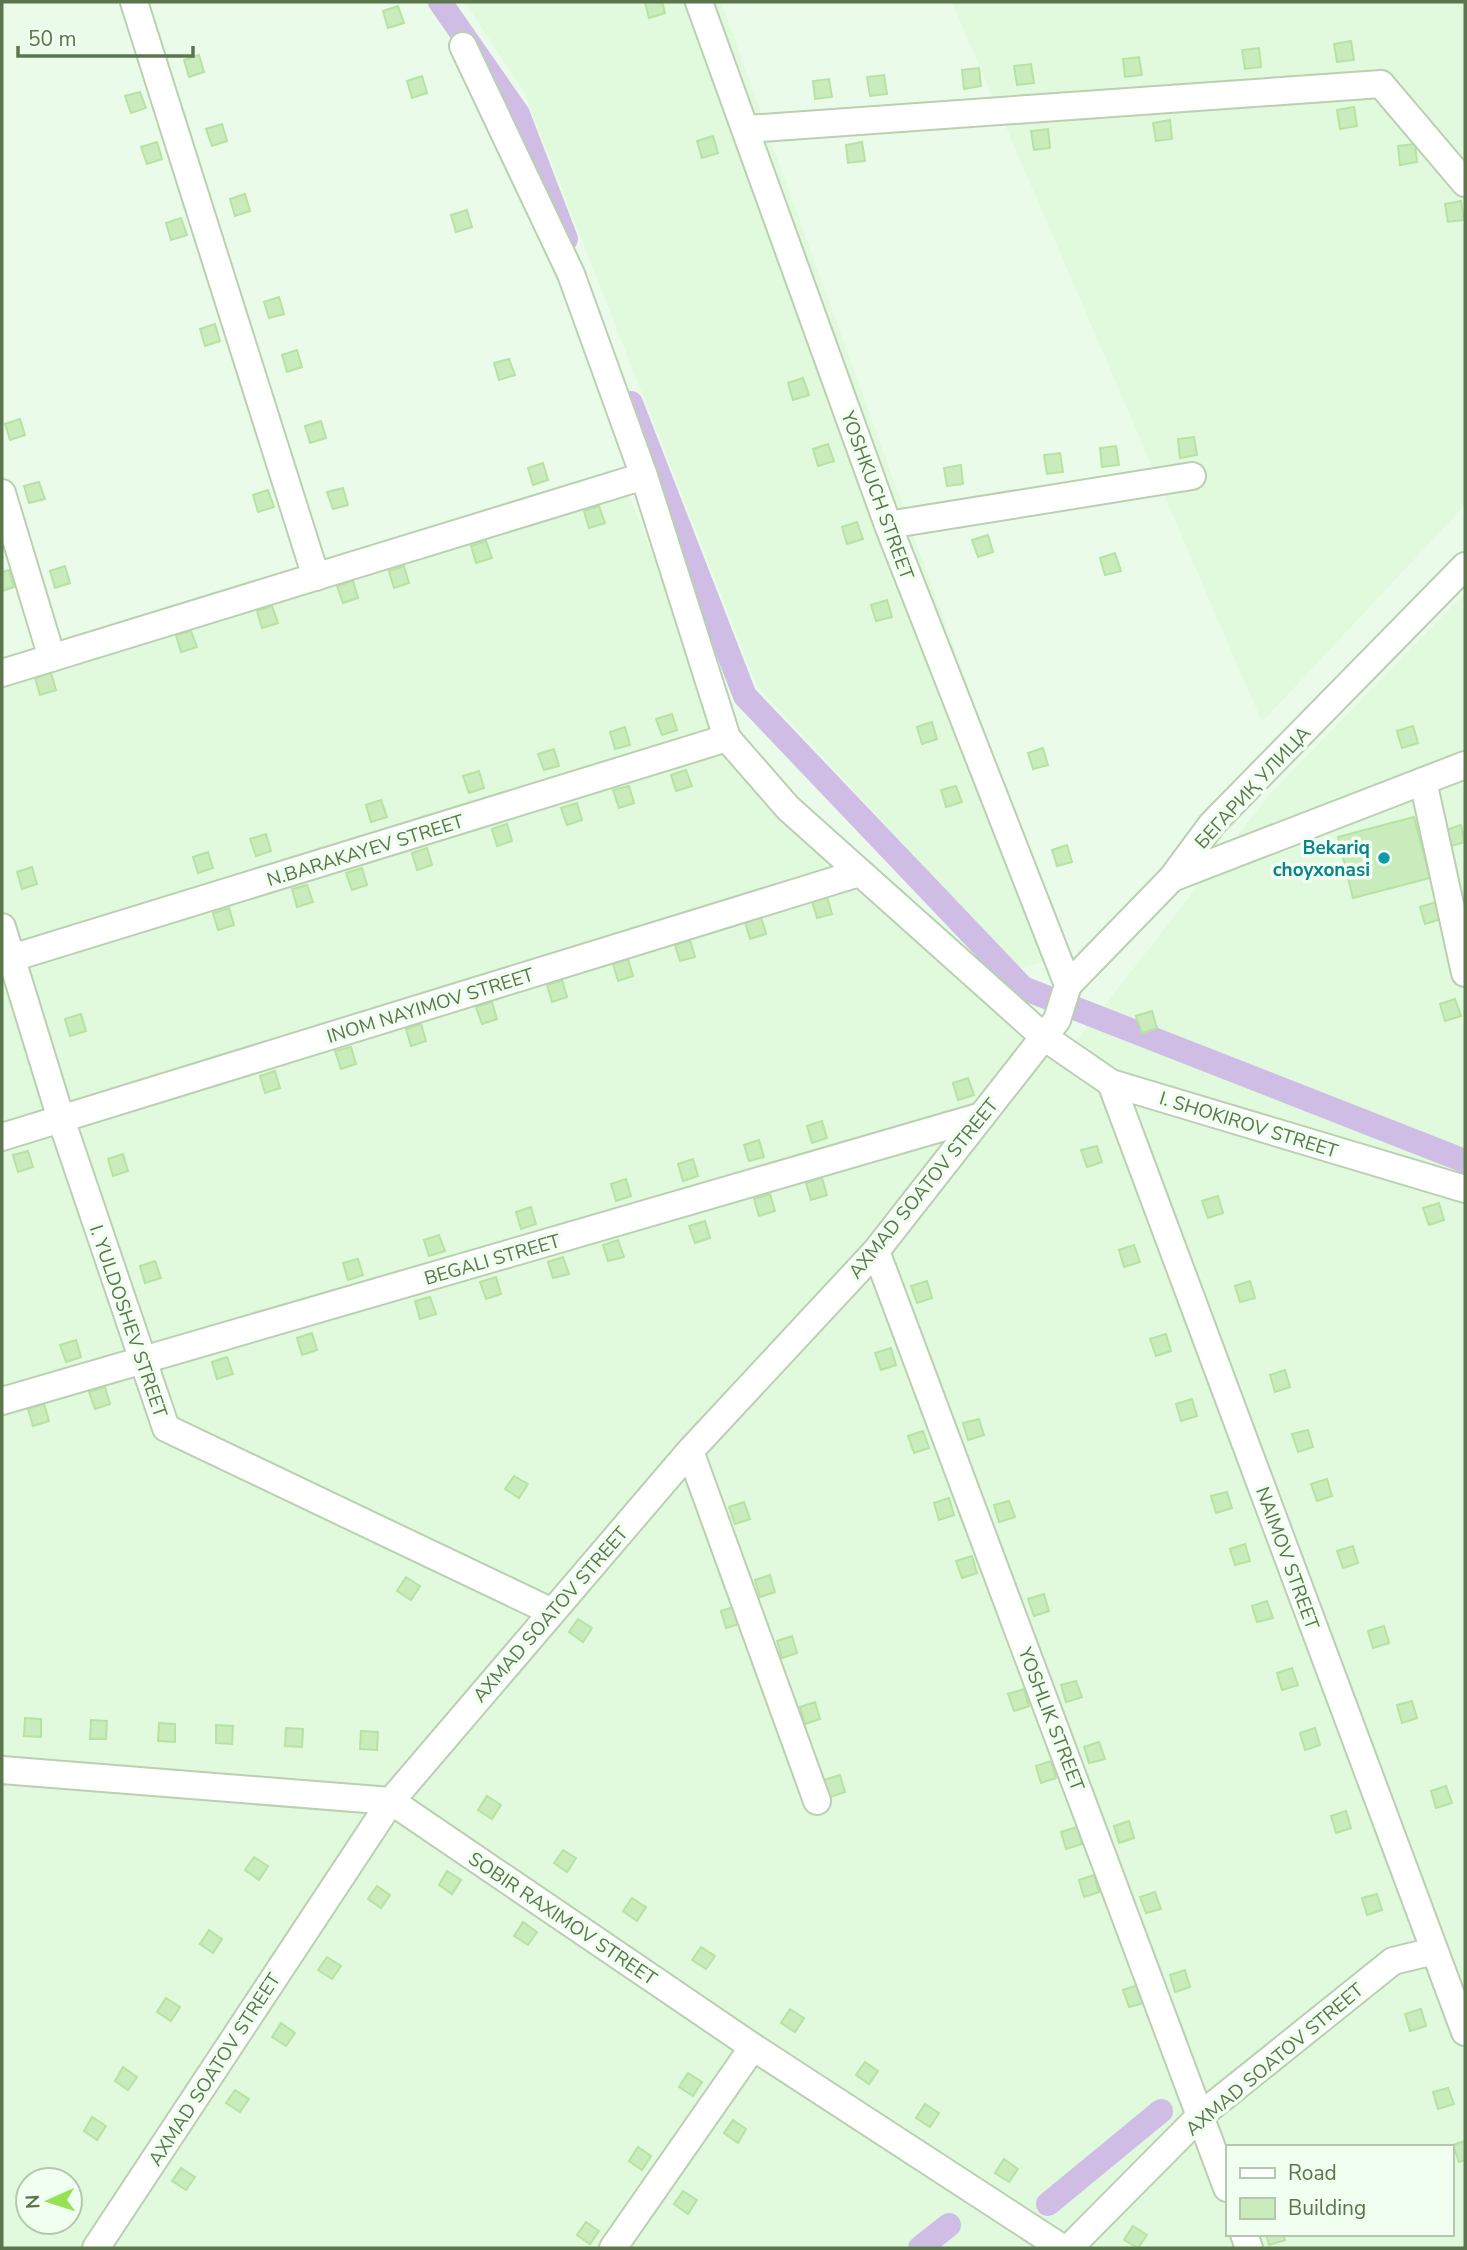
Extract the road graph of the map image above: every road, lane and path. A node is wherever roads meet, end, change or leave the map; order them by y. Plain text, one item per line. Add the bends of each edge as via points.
1 (134, 2) edge
2 (699, 2) edge
3 (463, 46) dead end
4 (747, 129) junction
5 (1465, 183) edge
6 (1192, 476) dead end
7 (644, 477) junction
8 (2, 494) edge
9 (888, 526) junction
10 (1465, 566) edge
11 (316, 577) junction
12 (52, 658) junction
13 (2, 673) edge
14 (727, 738) junction
15 (1465, 765) edge
16 (1423, 781) junction
17 (859, 873) junction
18 (1172, 878) junction
19 (2, 927) edge
20 (6, 960) edge
21 (1465, 973) edge
22 (1058, 1012) junction
23 (1111, 1083) junction
24 (982, 1116) junction
25 (61, 1119) junction
26 (2, 1137) edge
27 (1462, 1196) edge
28 (876, 1251) junction
29 (143, 1360) junction
30 (2, 1401) edge
31 (690, 1451) junction
32 (551, 1611) junction
33 (2, 1770) edge
34 (391, 1801) junction
35 (817, 1801) dead end
36 (1434, 1951) junction
37 (1465, 2032) edge
38 (753, 2047) junction
39 (1201, 2115) junction
40 (1226, 2185) edge
41 (96, 2248) edge
42 (613, 2248) edge
43 (1062, 2248) edge
44 (1069, 2248) edge

1 - 11 street
2 - 4 street, YOSHKUCH STREET
3 - 7 street via 571,274
4 - 5 street via 1381,84
4 - 9 street, YOSHKUCH STREET
6 - 9 street
7 - 11 street
7 - 14 street
8 - 12 street
9 - 22 street, YOSHKUCH STREET
10 - 18 street, БЕГАРИҚ УЛИЦА via 1212,824
11 - 12 street
12 - 13 street
14 - 17 street, I. SHOKIROV STREET via 788,808
14 - 20 street, N.BARAKAYEV STREET
15 - 16 street
16 - 18 street
16 - 21 street
17 - 22 street, I. SHOKIROV STREET
17 - 25 street, INOM NAYIMOV STREET
18 - 22 street, БЕГАРИҚ УЛИЦА
19 - 20 street, I. YULDOSHEV STREET
20 - 25 street, I. YULDOSHEV STREET
22 - 23 street, I. SHOKIROV STREET
22 - 24 street, AXMAD SOATOV STREET
23 - 27 street, I. SHOKIROV STREET
23 - 36 street, NAIMOV STREET
24 - 28 street, AXMAD SOATOV STREET
24 - 29 street, BEGALI STREET
25 - 26 street, INOM NAYIMOV STREET
25 - 29 street, I. YULDOSHEV STREET
28 - 31 street, AXMAD SOATOV STREET
28 - 39 street, YOSHLIK STREET
29 - 30 street, BEGALI STREET
29 - 32 street, I. YULDOSHEV STREET via 166,1429
31 - 32 street, AXMAD SOATOV STREET
31 - 35 street
32 - 34 street, AXMAD SOATOV STREET
33 - 34 street, SOBIR RAXIMOV STREET
34 - 38 street, SOBIR RAXIMOV STREET
34 - 41 street, AXMAD SOATOV STREET
36 - 37 street, NAIMOV STREET
36 - 39 street, AXMAD SOATOV STREET via 1393,1961
38 - 42 street
38 - 43 street, SOBIR RAXIMOV STREET
39 - 40 street, YOSHLIK STREET
39 - 44 street, AXMAD SOATOV STREET

